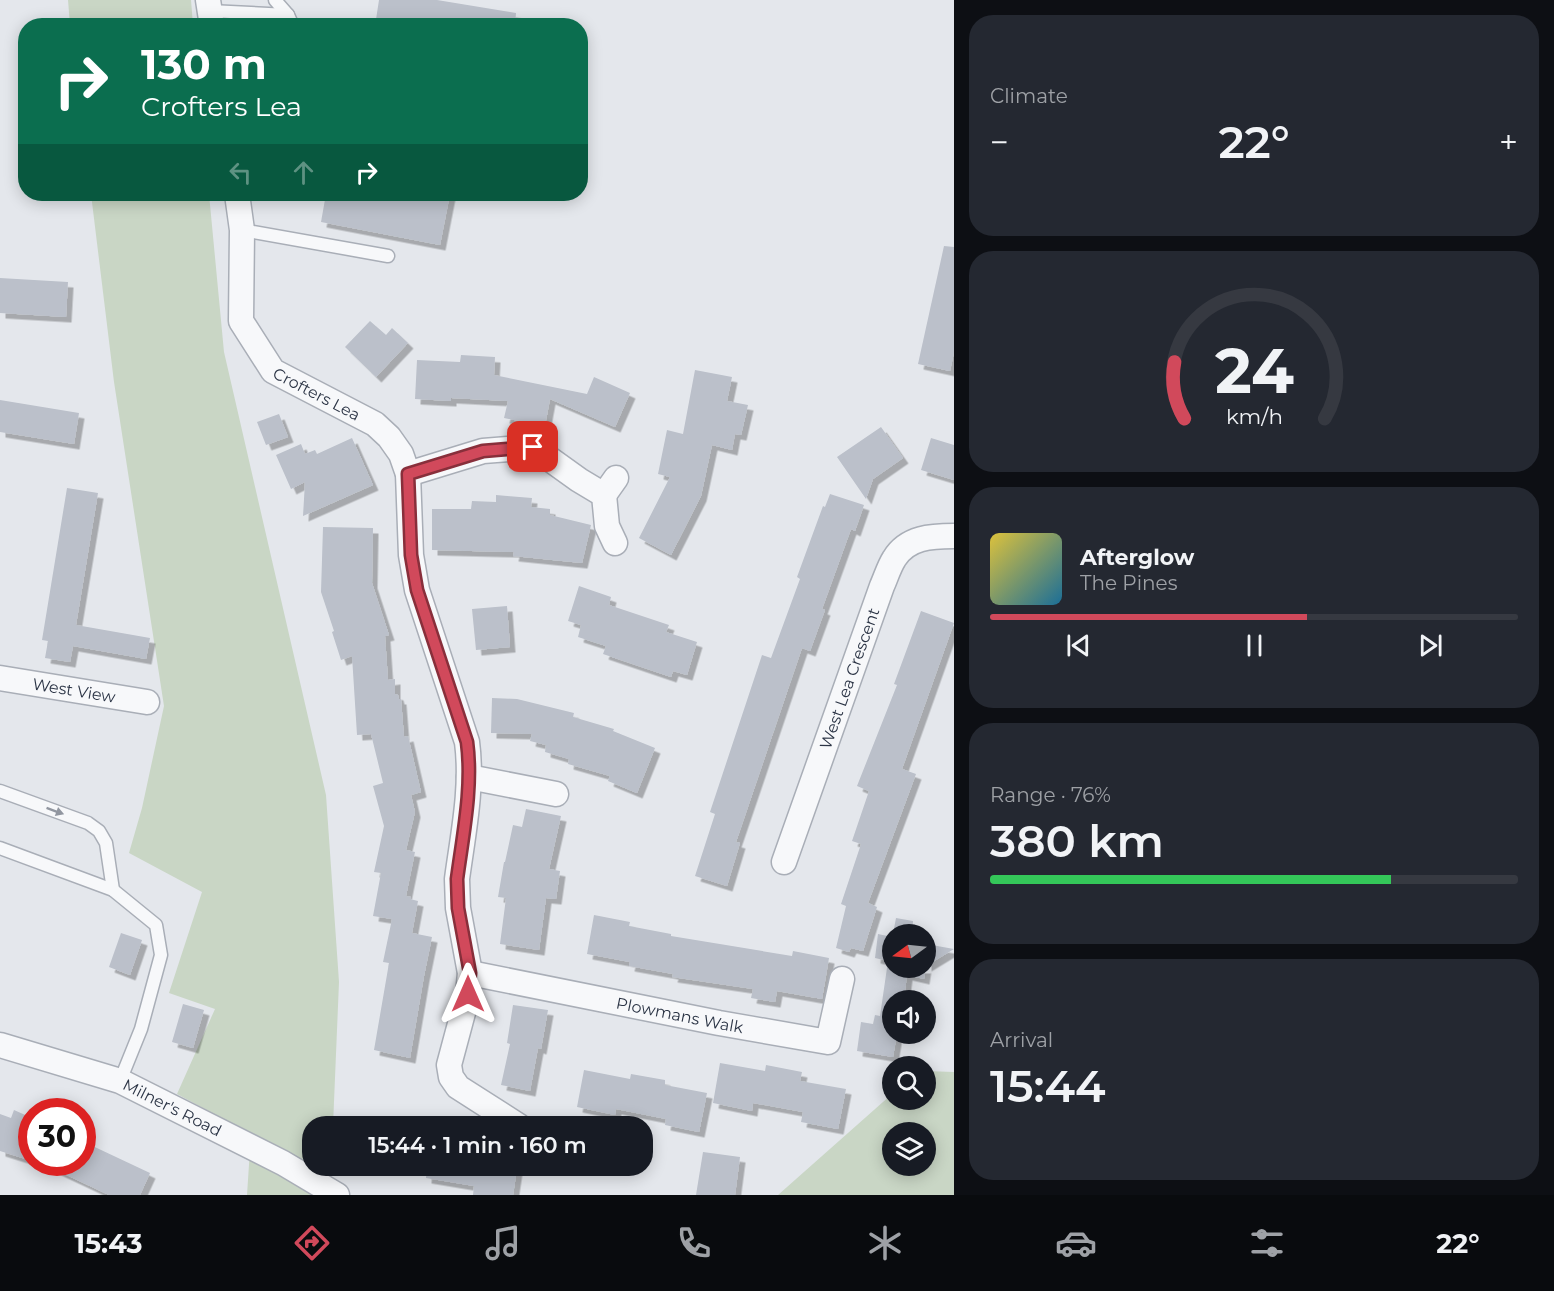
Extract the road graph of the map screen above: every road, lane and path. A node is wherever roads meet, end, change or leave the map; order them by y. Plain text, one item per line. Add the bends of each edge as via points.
1 (275, 0) edge
2 (210, 12) edge
3 (270, 18) edge
4 (288, 18) edge
5 (238, 201) edge
6 (242, 230) junction
7 (388, 256) dead end
8 (408, 474) junction
9 (954, 536) edge
10 (615, 543) dead end
11 (0, 678) edge
12 (147, 702) dead end
13 (469, 777) junction
14 (0, 791) edge
15 (556, 794) dead end
16 (0, 848) edge
17 (784, 862) dead end
18 (113, 890) junction
19 (470, 973) junction
20 (842, 979) dead end
21 (0, 1045) edge
22 (120, 1081) junction
23 (503, 1116) edge
24 (336, 1195) edge

1 - 4 lane
2 - 3 lane
5 - 6 street, Crofters Lea
6 - 7 lane
6 - 8 street, Crofters Lea via 241,321 273,371 375,424 401,454
8 - 10 street via 483,451 533,447 579,480 610,487 607,526
8 - 13 street, Crofters Lea via 411,555 417,590 467,742
9 - 17 street, West Lea Crescent via 910,542 895,557
11 - 12 street, West View
13 - 15 street
13 - 19 street, Crofters Lea via 457,893
14 -> 18 lane via 88,823 99,831 106,843
16 - 18 lane
18 - 22 lane via 156,925 161,955 141,1029
19 - 20 street, Plowmans Walk via 828,1042
19 - 23 street, Crofters Lea via 449,1065 451,1077 458,1087
21 - 22 street, Milner's Road
22 - 24 street, Milner's Road via 284,1163

